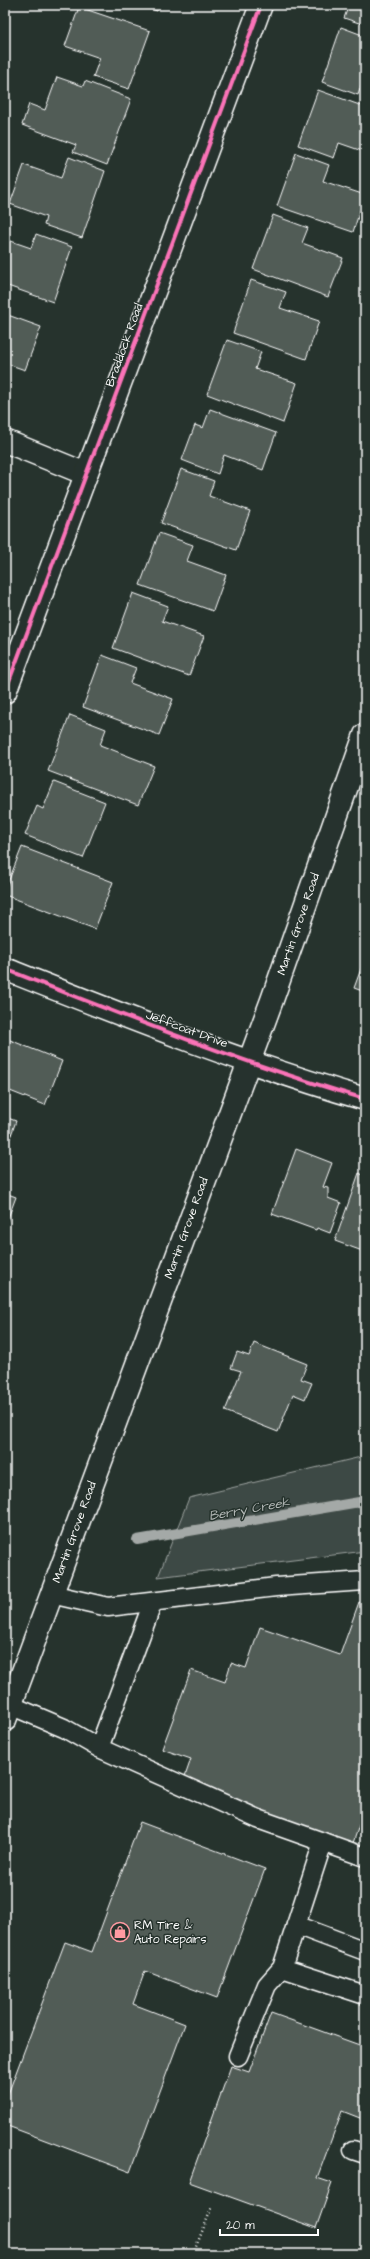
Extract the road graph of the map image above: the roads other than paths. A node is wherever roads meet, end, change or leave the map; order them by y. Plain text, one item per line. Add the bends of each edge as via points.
1 (261, 5) edge
2 (5, 441) edge
3 (86, 474) junction
4 (5, 692) edge
5 (365, 735) edge
6 (5, 969) edge
7 (248, 1062) junction
8 (365, 1099) edge
9 (365, 1581) edge
10 (51, 1594) junction
11 (152, 1602) junction
12 (7, 1712) edge
13 (99, 1748) junction
14 (322, 1842) junction
15 (365, 1856) edge
16 (296, 1925) junction
17 (365, 1951) edge
18 (282, 1968) junction
19 (365, 1995) edge
20 (238, 2056) dead end

1 - 3 street, Braddock Road
2 - 3 street
3 - 4 street, Braddock Road
5 - 7 street, Martin Grove Road
6 - 7 street, Jeffcoat Drive
7 - 8 street, Jeffcoat Drive
7 - 10 street, Martin Grove Road
9 - 11 lane
10 - 11 lane via 108,1607
10 - 12 street, Martin Grove Road
11 - 13 lane
12 - 13 lane via 64,1728
13 - 14 lane via 258,1819
14 - 15 lane
14 - 16 lane
16 - 17 lane
16 - 18 lane
18 - 19 lane
18 - 20 lane via 267,1985

